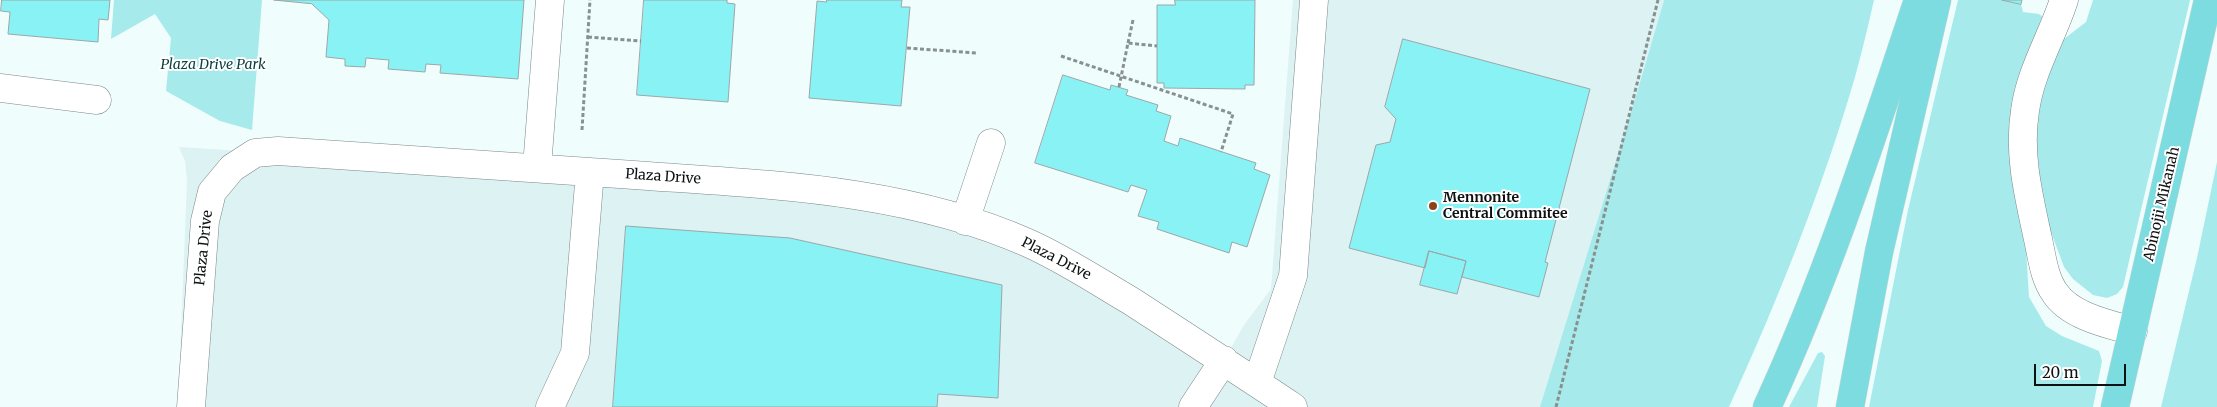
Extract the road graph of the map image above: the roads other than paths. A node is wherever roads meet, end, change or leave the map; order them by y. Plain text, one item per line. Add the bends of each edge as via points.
1 (550, 0) edge
2 (1314, 0) edge
3 (1918, 0) edge
4 (1937, 0) edge
5 (2064, 0) edge
6 (2208, 0) edge
7 (0, 88) edge
8 (96, 100) dead end
9 (991, 144) dead end
10 (537, 167) junction
11 (590, 172) junction
12 (965, 221) junction
13 (2132, 331) junction
14 (1224, 360) junction
15 (1257, 383) junction
16 (191, 407) edge
17 (550, 407) edge
18 (1193, 407) edge
19 (1293, 407) edge
20 (1767, 407) edge
21 (1850, 407) edge
22 (2115, 407) edge

1 - 10 street
2 - 15 street via 1293,276
3 - 20 main road via 1835,246
4 - 21 main road via 1879,252
5 - 13 street via 2025,110 2024,168 2029,198 2044,270 2055,294 2076,312
6 - 13 main road, Abinojii Mikanah
7 - 8 street
9 - 12 street
10 - 11 street, Plaza Drive
10 - 16 street, Plaza Drive via 278,151 255,153 232,168 212,192 205,221
11 - 12 street, Plaza Drive via 783,186 877,198
11 - 17 street via 575,353
12 - 14 street, Plaza Drive via 1027,242 1069,263
13 - 22 main road, Abinojii Mikanah
14 - 15 street, Plaza Drive
14 - 18 street
15 - 19 street, Plaza Drive

